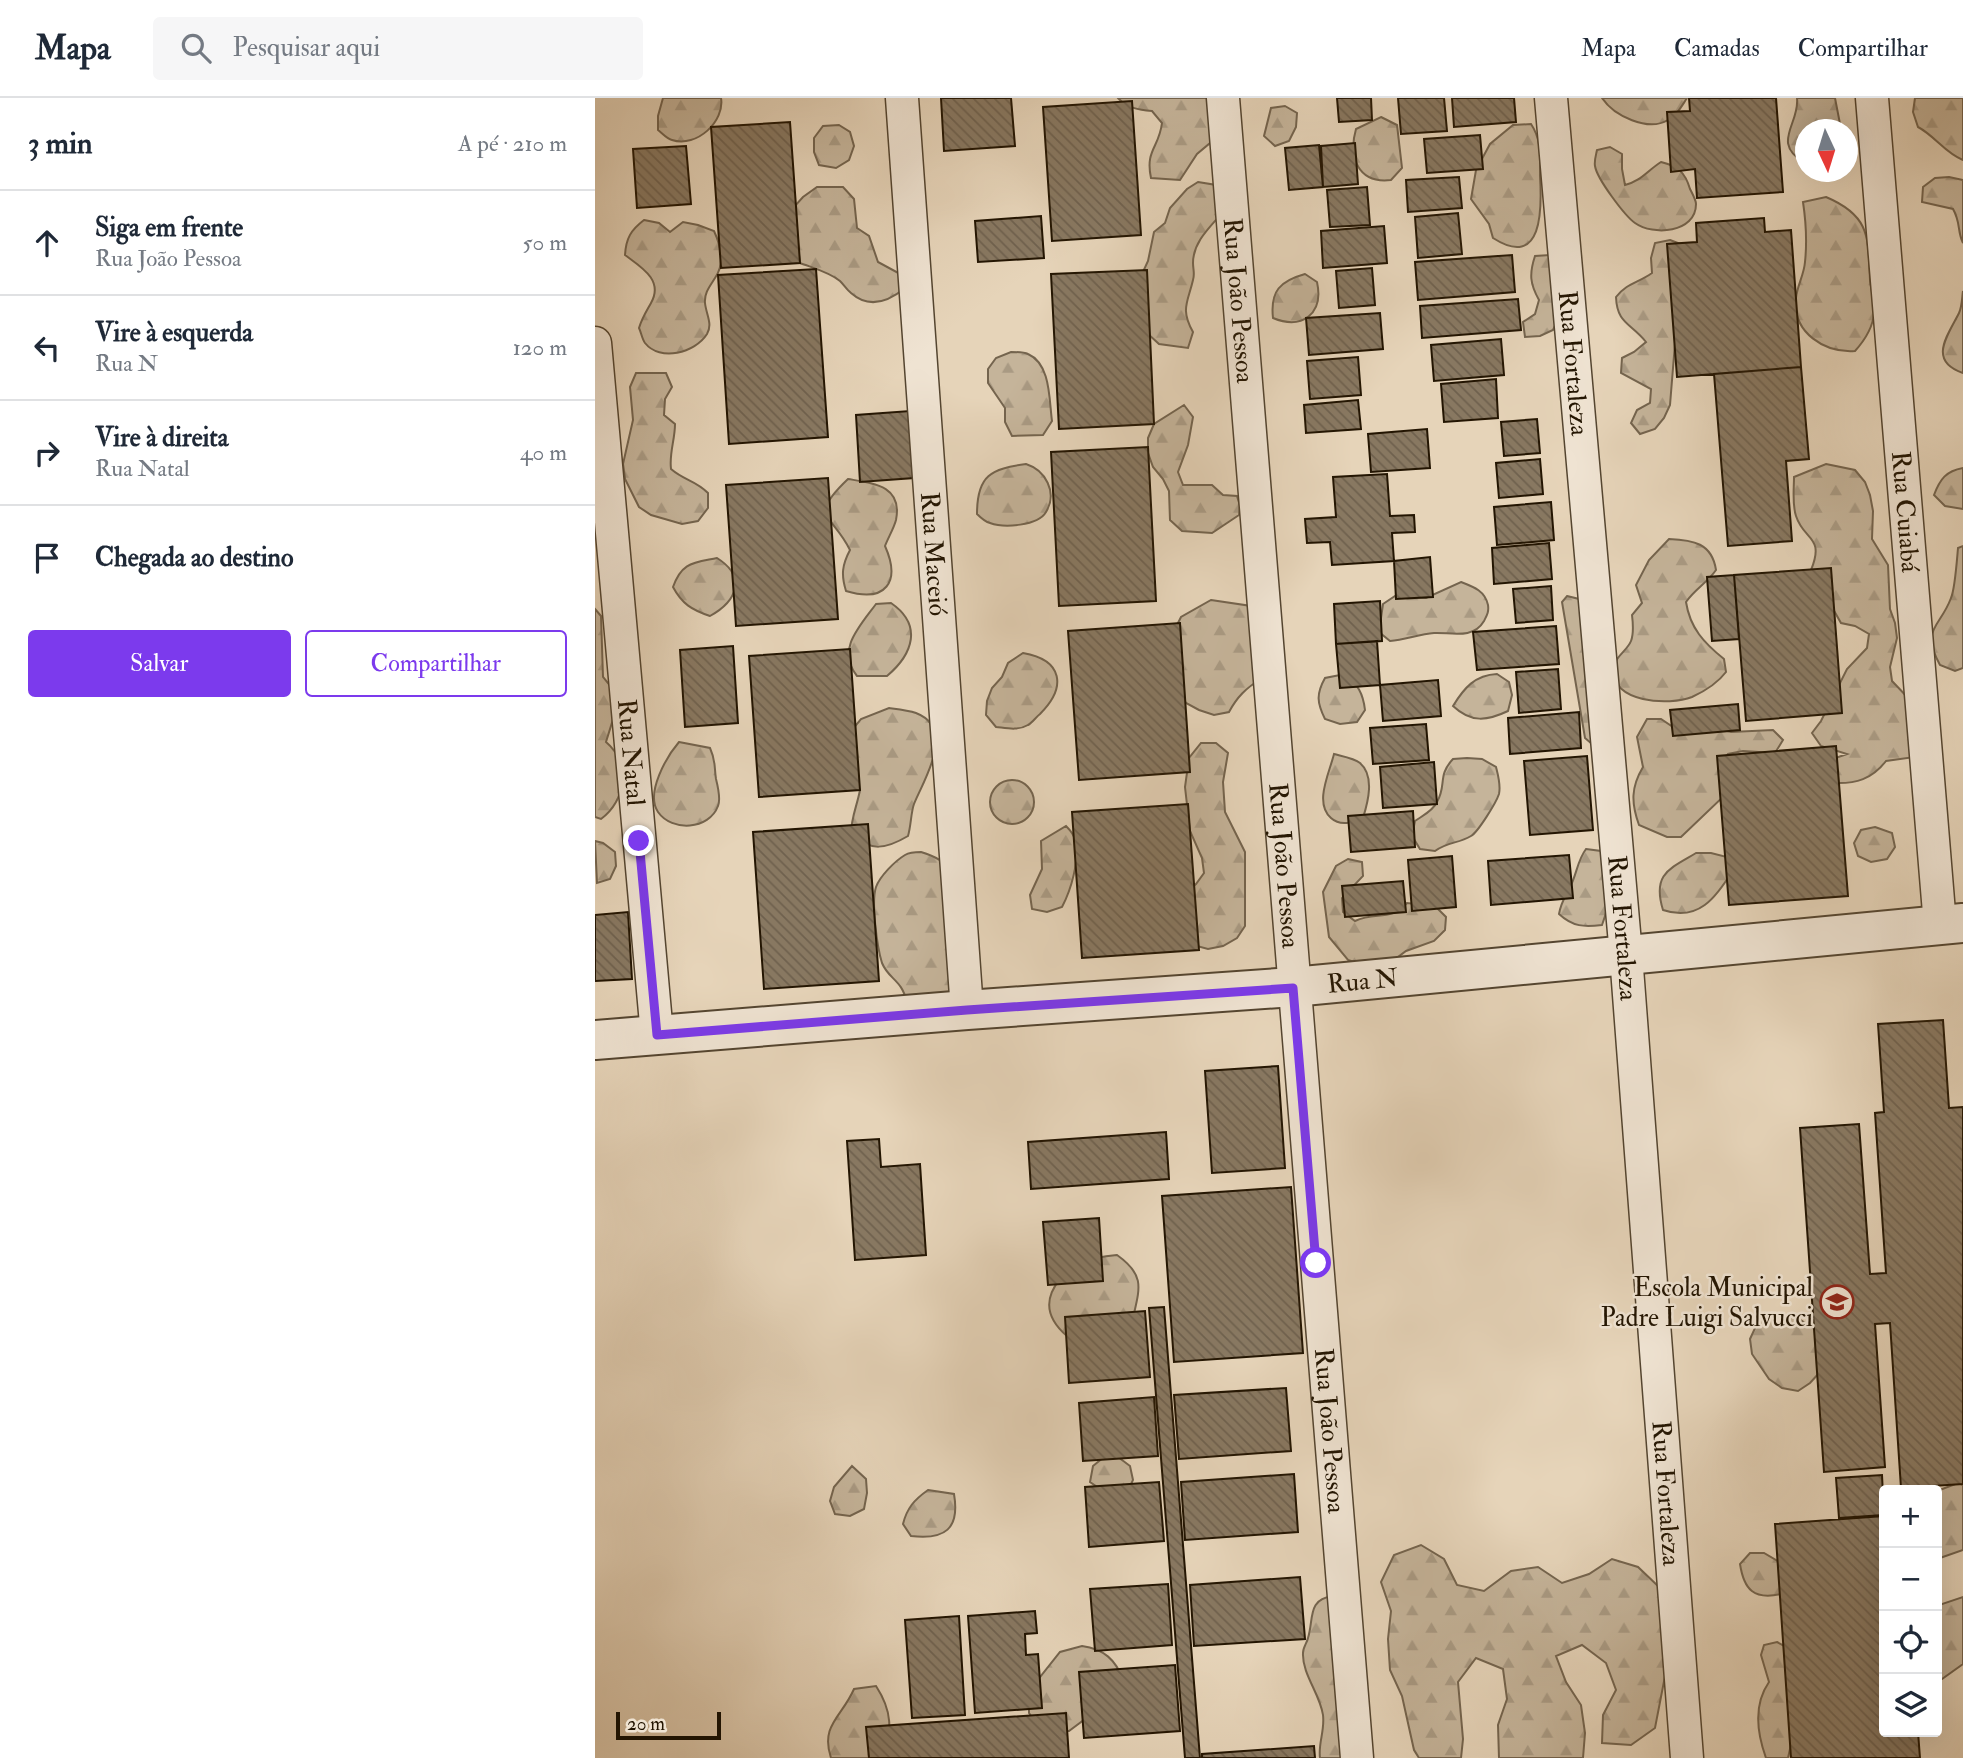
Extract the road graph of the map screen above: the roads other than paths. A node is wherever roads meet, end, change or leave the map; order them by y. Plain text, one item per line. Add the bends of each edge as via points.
1 (902, 98) edge
2 (1223, 98) edge
3 (1551, 98) edge
4 (1872, 98) edge
5 (595, 344) edge
6 (1951, 924) edge
7 (1626, 955) junction
8 (1293, 988) junction
9 (967, 1010) junction
10 (657, 1035) junction
11 (595, 1040) edge
12 (1357, 1758) edge
13 (1687, 1758) edge

1 - 9 street, Rua Maceió
2 - 8 street, Rua João Pessoa
3 - 7 street, Rua Fortaleza
4 - 6 street, Rua Cuiabá
5 - 10 street, Rua Natal
6 - 7 street, Rua N
7 - 8 street, Rua N
7 - 13 street, Rua Fortaleza
8 - 9 street, Rua N
8 - 12 street, Rua João Pessoa
9 - 10 street, Rua N
10 - 11 street, Rua N

